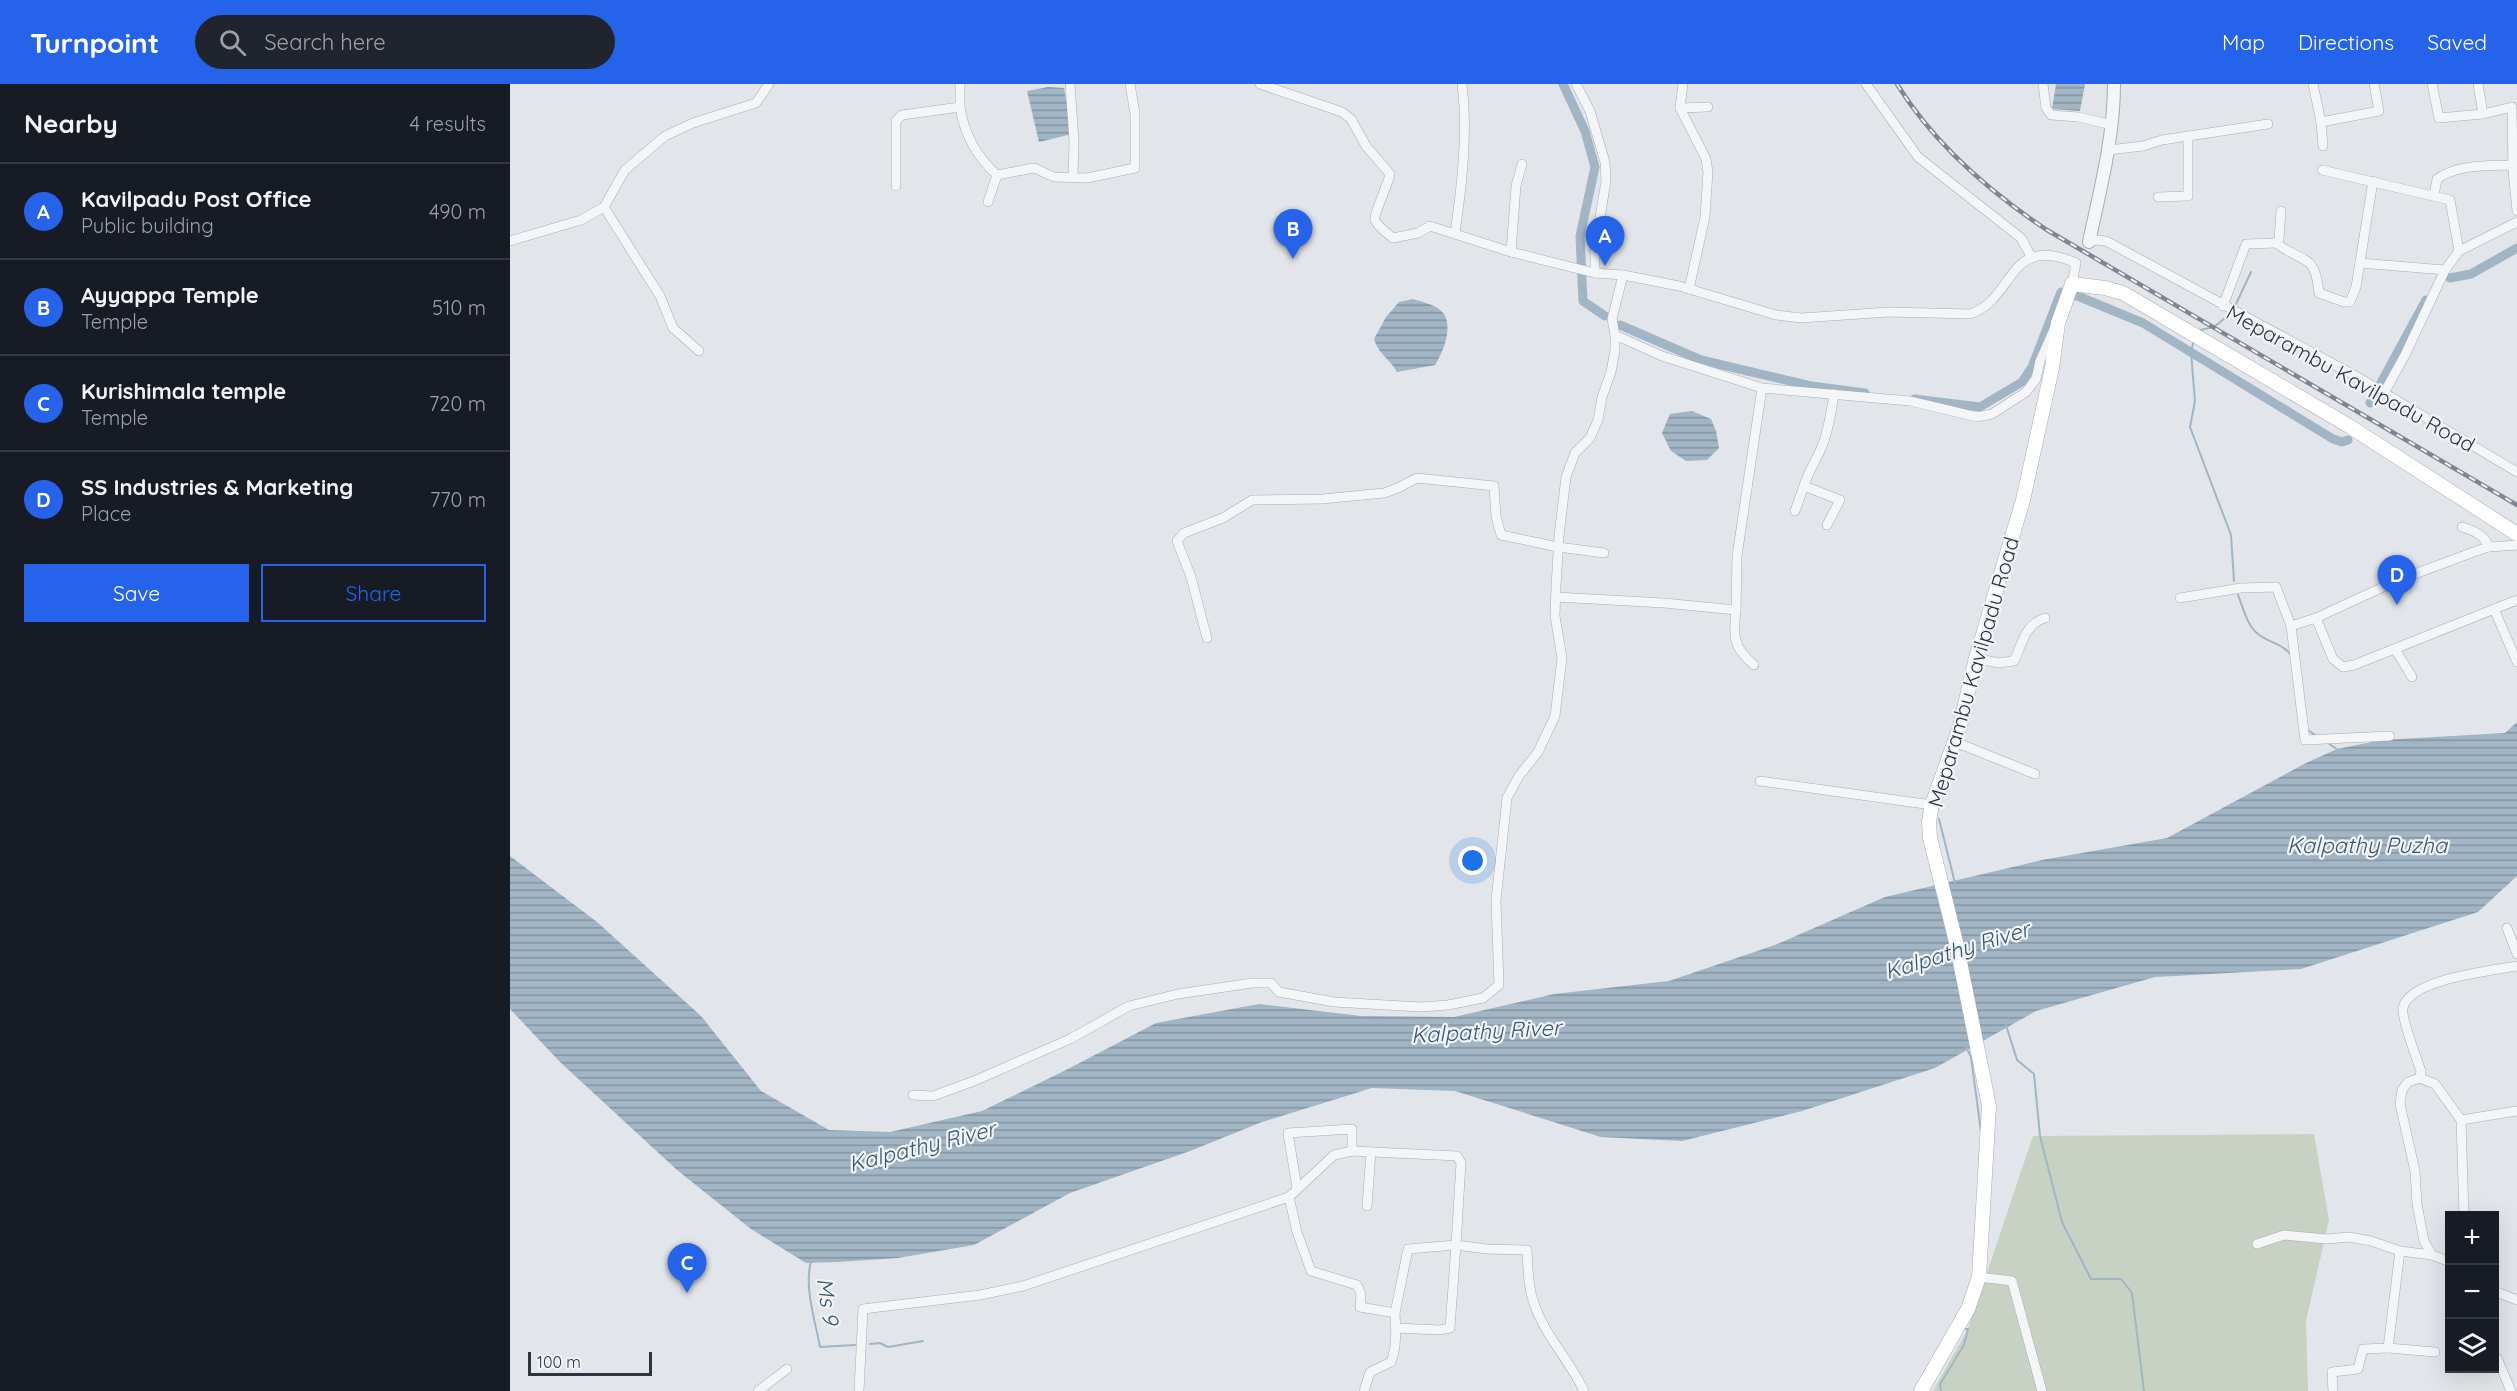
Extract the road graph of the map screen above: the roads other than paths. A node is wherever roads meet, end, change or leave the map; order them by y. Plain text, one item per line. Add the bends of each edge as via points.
1 (769, 84) edge
2 (960, 84) edge
3 (1070, 84) edge
4 (1130, 84) edge
5 (1260, 84) edge
6 (1462, 84) edge
7 (1576, 84) edge
8 (1683, 84) edge
9 (1866, 84) edge
10 (2043, 84) edge
11 (2114, 84) edge
12 (2313, 84) edge
13 (2374, 84) edge
14 (2432, 84) edge
15 (2478, 84) edge
16 (1708, 106) dead end
17 (960, 107) junction
18 (1680, 108) junction
19 (2483, 114) junction
20 (2320, 122) junction
21 (2268, 124) dead end
22 (2112, 125) junction
23 (2188, 136) junction
24 (2323, 146) dead end
25 (2109, 150) junction
26 (1522, 164) dead end
27 (2513, 165) junction
28 (2322, 170) dead end
29 (997, 175) junction
30 (1073, 176) junction
31 (2373, 181) junction
32 (896, 186) dead end
33 (2434, 195) junction
34 (2158, 197) dead end
35 (988, 202) dead end
36 (604, 207) junction
37 (2282, 211) dead end
38 (2517, 211) edge
39 (2517, 222) edge
40 (1455, 232) junction
41 (510, 241) edge
42 (2088, 242) joint
43 (2276, 243) junction
44 (2459, 251) junction
45 (1511, 252) junction
46 (2032, 258) junction
47 (2360, 264) junction
48 (1595, 273) junction
49 (2444, 274) junction
50 (1623, 275) junction
51 (2072, 284) junction
52 (1689, 289) junction
53 (2223, 306) junction
54 (2058, 323) junction
55 (1615, 335) junction
56 (699, 351) dead end
57 (1762, 388) junction
58 (2384, 393) junction
59 (1834, 394) junction
60 (2517, 472) edge
61 (1804, 486) junction
62 (1795, 511) dead end
63 (1827, 525) dead end
64 (2462, 526) dead end
65 (2517, 534) edge
66 (2517, 545) edge
67 (1558, 547) junction
68 (2488, 547) junction
69 (1604, 553) dead end
70 (1556, 597) junction
71 (2180, 598) dead end
72 (2517, 600) edge
73 (2494, 609) junction
74 (1736, 610) junction
75 (2045, 618) dead end
76 (2316, 618) junction
77 (2291, 626) junction
78 (1207, 638) dead end
79 (2395, 649) junction
80 (1976, 658) junction
81 (2517, 662) edge
82 (1754, 665) dead end
83 (2412, 677) dead end
84 (2390, 736) dead end
85 (1955, 742) junction
86 (2035, 774) dead end
87 (1760, 781) dead end
88 (1932, 805) junction
89 (2507, 928) dead end
90 (2517, 954) edge
91 (2517, 966) edge
92 (2420, 1078) junction
93 (913, 1095) dead end
94 (2517, 1111) edge
95 (2461, 1120) junction
96 (1352, 1151) junction
97 (1371, 1152) junction
98 (1297, 1188) junction
99 (1289, 1197) junction
100 (1367, 1206) dead end
101 (2464, 1211) edge
102 (2257, 1244) dead end
103 (1456, 1245) junction
104 (2400, 1251) junction
105 (2432, 1255) junction
106 (2445, 1260) edge
107 (1979, 1277) junction
108 (2499, 1293) edge
109 (2517, 1300) edge
110 (1395, 1312) junction
111 (1396, 1328) junction
112 (2388, 1348) junction
113 (2435, 1352) dead end
114 (2499, 1363) edge
115 (787, 1368) dead end
116 (758, 1391) edge
117 (859, 1391) edge
118 (1364, 1391) edge
119 (1584, 1391) edge
120 (1921, 1391) edge
121 (2042, 1391) edge
122 (2332, 1391) edge
123 (2511, 1391) edge

1 - 36 street via 756,103 665,136 625,170
2 - 17 street
3 - 30 street
4 - 30 street via 1135,114 1135,168 1087,178
5 - 40 street via 1322,104 1351,119 1366,146 1390,174 1375,220 1393,238 1418,234 1430,226
6 - 40 street via 1463,169
7 - 48 street via 1590,111 1605,162
8 - 18 street
9 - 46 street via 1918,157 2021,238
10 - 22 street via 2046,108 2051,115
11 - 22 street
12 - 20 street
13 - 20 street via 2379,111
14 - 19 street via 2439,118
15 - 19 street
16 - 18 street
17 - 29 street via 963,128 982,161
17 - 32 street via 902,115 896,121
18 - 52 street via 1706,159 1708,172 1705,217
19 - 27 street via 2512,107
20 - 24 street
21 - 23 street
22 - 25 street
23 - 25 street
23 - 34 street via 2188,196
25 - 42 street
26 - 45 street via 1516,186
27 - 33 street via 2446,172 2437,179
27 - 38 street
28 - 31 street
29 - 30 street via 1034,168 1054,177
29 - 35 street
31 - 33 street
31 - 47 street
33 - 44 street via 2450,200
36 - 41 street via 581,220
36 - 56 street via 660,296 674,328
37 - 43 street
39 - 44 street
40 - 45 street
42 - 53 street, Meparambu Kavilpadu Road via 2106,242
43 - 47 street via 2309,260 2317,273 2319,293 2344,302 2350,302 2353,296
43 - 53 street via 2246,244
44 - 49 street
45 - 48 street
46 - 51 street, Meparambu Kavilpadu Road via 2066,259 2076,264
46 - 52 street via 2017,266 1982,310 1970,314 1889,312 1801,318 1742,307
47 - 49 street
48 - 50 street
49 - 58 street
50 - 52 street
50 - 55 street via 1612,319
51 - 54 main road, Meparambu Kavilpadu Road
51 - 65 main road via 2123,293 2349,426
53 - 58 street, Meparambu Kavilpadu Road
54 - 59 street via 2043,352 2036,379 2026,392 1992,414 1977,417 1910,401
54 - 80 main road, Meparambu Kavilpadu Road via 2035,451
55 - 57 street via 1662,356
55 - 67 street via 1611,372 1598,420 1590,438 1575,453 1566,477
57 - 59 street
57 - 74 street via 1737,556
58 - 60 street, Meparambu Kavilpadu Road
59 - 61 street via 1826,434
61 - 62 street
61 - 63 street via 1840,500
64 - 68 street via 2479,533
66 - 68 street
67 - 69 street
67 - 70 street
67 - 78 street via 1501,535 1494,486 1417,477 1384,493 1252,500 1223,518 1184,533 1177,541 1191,576
68 - 76 street via 2396,581
70 - 74 street
70 - 93 street via 1562,658 1555,716 1538,752 1507,798 1496,900 1499,985 1483,998 1421,1007 1334,1002 1279,992 1271,983 1178,994 1129,1006 1070,1039 974,1081 933,1096
71 - 77 street via 2276,587
72 - 73 street
73 - 79 street
73 - 81 street
74 - 82 street via 1736,645
75 - 80 street via 2027,630 2014,661 1998,663
76 - 77 street
76 - 79 street via 2333,659 2343,667
77 - 84 street via 2305,740
79 - 83 street
80 - 85 main road, Meparambu Kavilpadu Road
85 - 86 street
85 - 88 main road, Meparambu Kavilpadu Road
87 - 88 street
88 - 107 main road, Meparambu Kavilpadu Road via 1930,838 1956,942 1989,1106
89 - 90 street
91 - 92 street via 2461,976 2414,992 2403,1007 2403,1017
92 - 95 street via 2434,1084
92 - 105 street via 2408,1082 2400,1104 2415,1171 2424,1241
94 - 95 street
95 - 101 street
96 - 97 street
96 - 98 street via 1334,1155
96 - 98 street via 1352,1129 1288,1133
97 - 100 street
97 - 103 street via 1457,1156 1461,1163
98 - 99 street
99 - 110 street via 1311,1271 1358,1285 1360,1307
99 - 117 street via 1023,1286 863,1309
102 - 104 street via 2284,1235 2349,1237
103 - 110 street via 1408,1249
103 - 111 street via 1450,1328
103 - 119 street via 1527,1250 1535,1306
104 - 105 street
104 - 112 street
105 - 106 street
107 - 120 main road, Meparambu Kavilpadu Road via 1968,1309
107 - 121 street via 2012,1281
108 - 109 street
110 - 111 street
111 - 118 street via 1391,1362 1370,1372
112 - 113 street
112 - 122 street via 2363,1349 2358,1369 2332,1372
114 - 123 street
115 - 116 street

